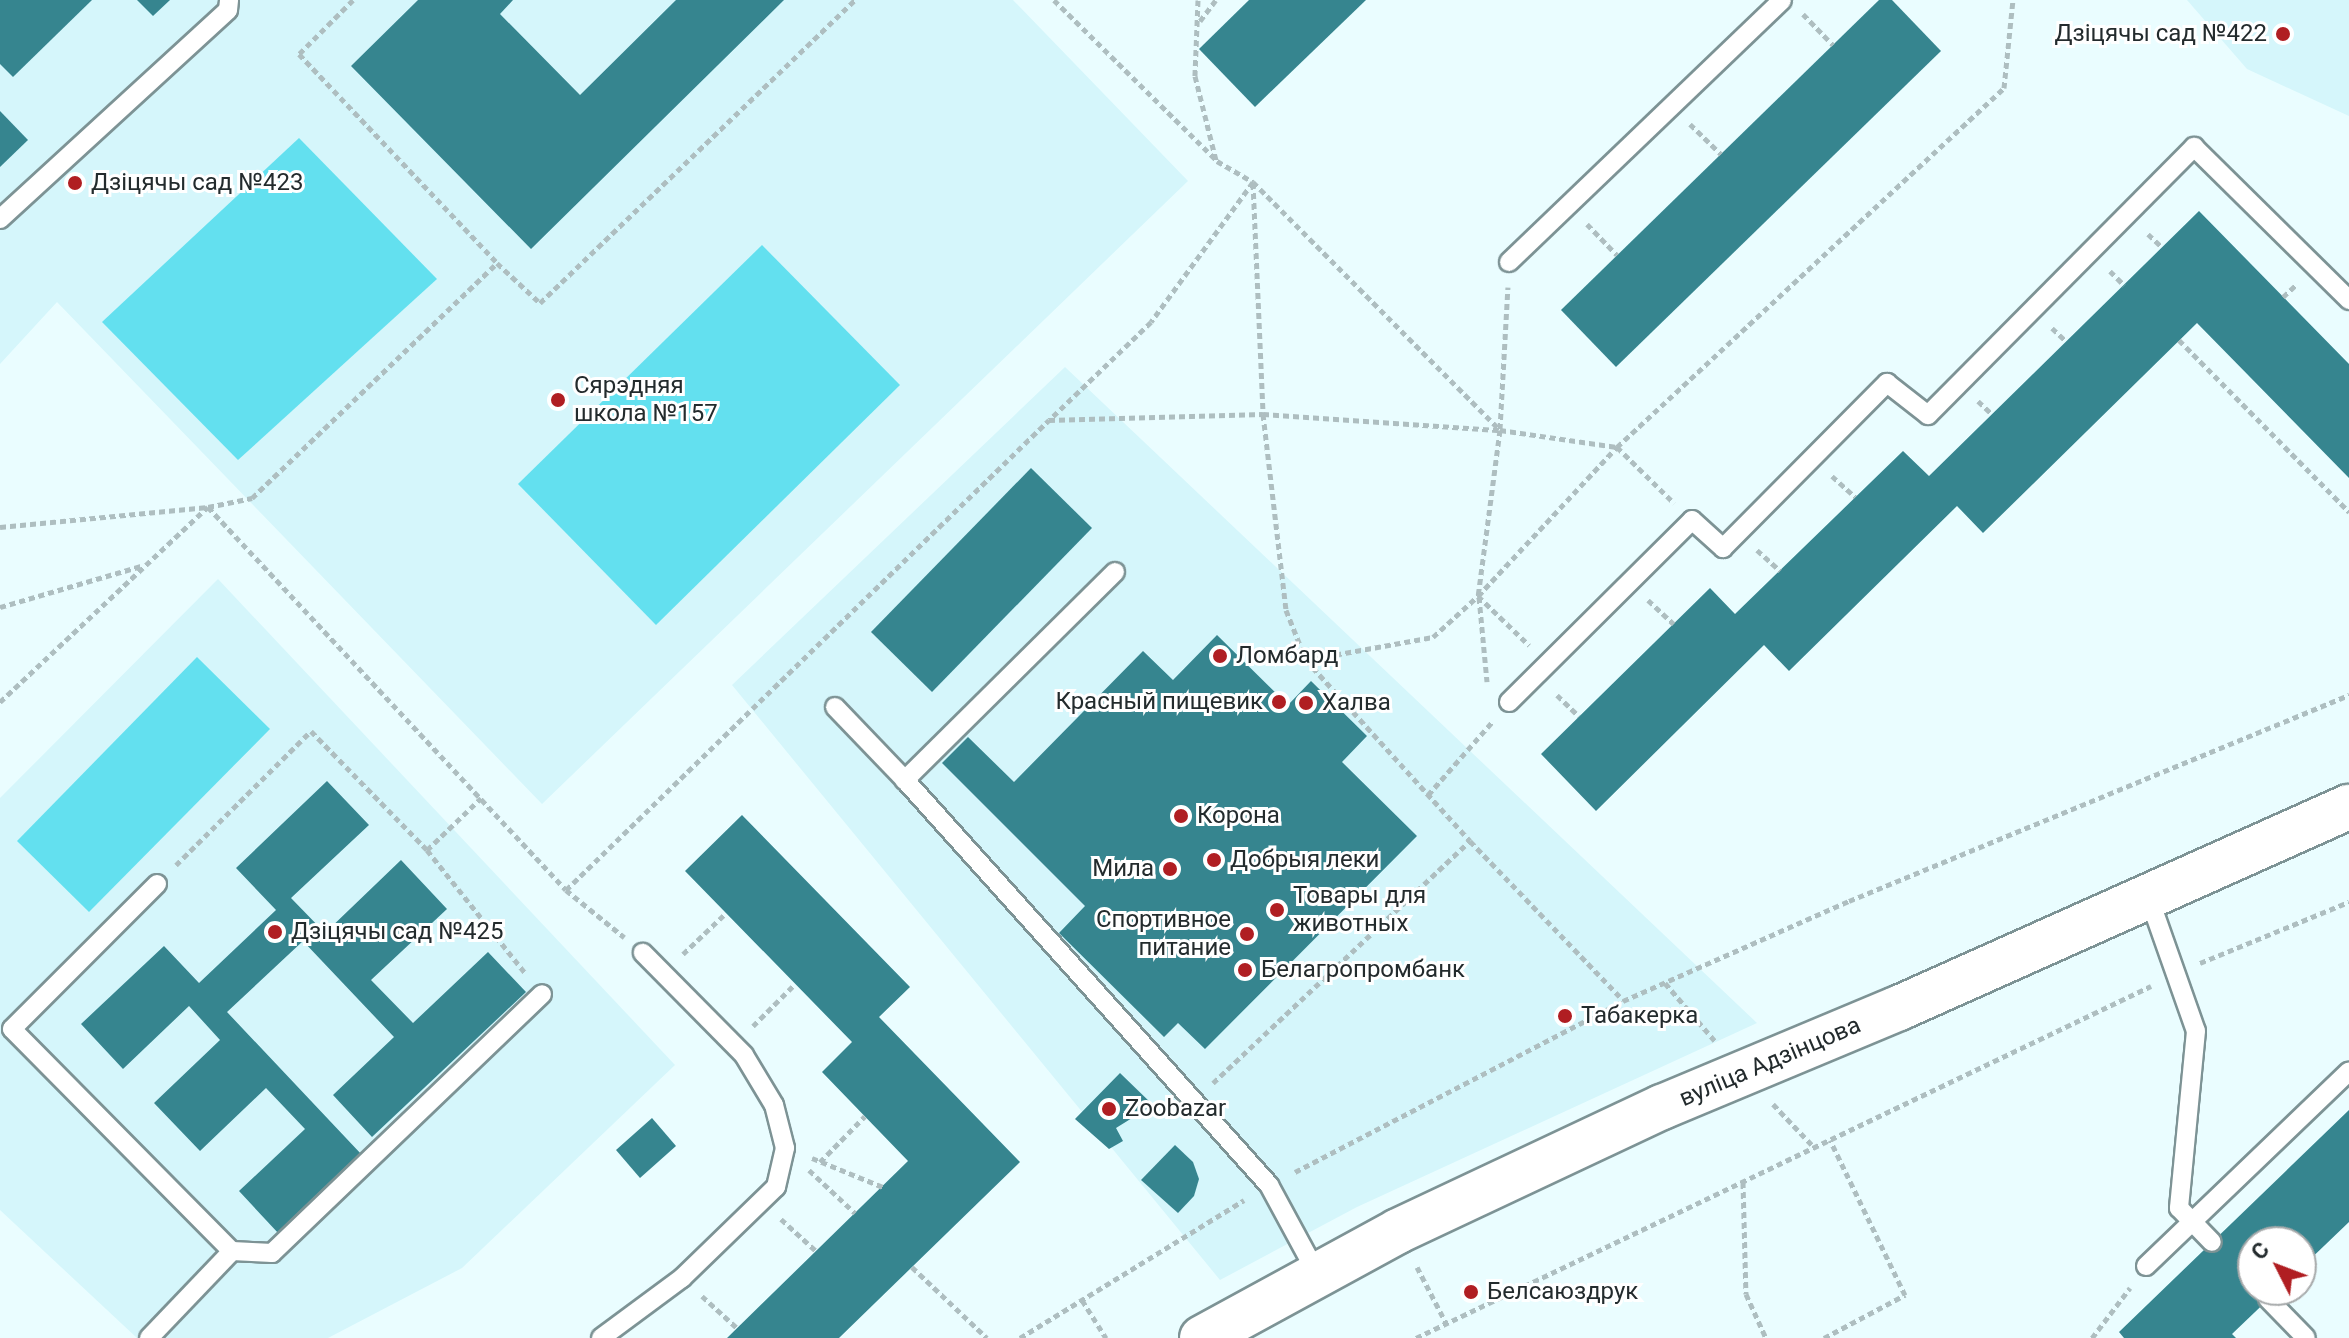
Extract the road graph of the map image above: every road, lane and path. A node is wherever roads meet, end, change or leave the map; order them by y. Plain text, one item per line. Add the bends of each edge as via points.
1 (229, 0) edge
2 (353, 0) edge
3 (855, 0) edge
4 (1054, 0) edge
5 (1198, 0) edge
6 (1216, 0) edge
7 (1782, 0) edge
8 (2013, 0) edge
9 (1799, 11) dead end
10 (1200, 21) junction
11 (1833, 45) dead end
12 (1672, 106) junction
13 (1721, 154) dead end
14 (1217, 161) junction
15 (1253, 182) junction
16 (1569, 205) junction
17 (0, 219) edge
18 (1617, 255) dead end
19 (1509, 262) joint
20 (497, 263) junction
21 (2349, 300) edge
22 (2179, 340) dead end
23 (1263, 414) junction
24 (1049, 420) junction
25 (1500, 430) junction
26 (1617, 447) junction
27 (208, 507) junction
28 (2349, 512) edge
29 (1692, 520) junction
30 (0, 527) edge
31 (142, 566) junction
32 (1115, 572) dead end
33 (1478, 596) junction
34 (0, 607) edge
35 (1306, 660) junction
36 (1548, 663) junction
37 (2349, 695) edge
38 (1488, 696) dead end
39 (0, 702) edge
40 (1509, 702) joint
41 (835, 707) dead end
42 (1489, 710) dead end
43 (1491, 724) junction
44 (905, 780) junction
45 (1428, 795) junction
46 (481, 798) junction
47 (2349, 807) edge
48 (1470, 841) junction
49 (427, 850) junction
50 (157, 884) joint
51 (566, 890) junction
52 (2147, 893) junction
53 (2349, 902) edge
54 (726, 913) dead end
55 (643, 953) joint
56 (664, 973) junction
57 (2178, 973) junction
58 (1665, 983) junction
59 (795, 984) dead end
60 (542, 994) joint
61 (1623, 1001) junction
62 (1702, 1027) dead end
63 (734, 1044) junction
64 (2349, 1071) edge
65 (1195, 1101) junction
66 (865, 1116) dead end
67 (1830, 1140) junction
68 (785, 1148) junction
69 (820, 1162) junction
70 (1743, 1182) junction
71 (1269, 1185) junction
72 (883, 1187) dead end
73 (762, 1201) junction
74 (855, 1213) dead end
75 (2192, 1222) junction
76 (1398, 1231) junction
77 (2212, 1242) dead end
78 (232, 1251) junction
79 (816, 1251) dead end
80 (2146, 1266) joint
81 (912, 1267) dead end
82 (1316, 1272) junction
83 (682, 1278) junction
84 (1082, 1300) junction
85 (2275, 1306) edge
86 (1446, 1323) junction
87 (737, 1328) dead end
88 (149, 1338) edge
89 (601, 1338) edge
90 (987, 1338) edge
91 (1020, 1338) edge
92 (1106, 1338) edge
93 (1202, 1338) edge
94 (1416, 1338) edge
95 (1766, 1338) edge
96 (1824, 1338) edge
97 (2092, 1338) edge
98 (2306, 1338) edge

1 - 17 lane via 228,10
2 - 20 path via 299,54
3 - 20 path via 540,303
4 - 14 path
5 - 10 path
6 - 10 path
7 - 12 lane
8 - 26 path via 2004,88
9 - 11 path
10 - 14 path via 1192,48 1195,76
12 - 13 path
12 - 16 lane
14 - 15 path
15 - 23 path
15 - 24 path via 1151,322
15 - 25 path
16 - 18 path
16 - 19 lane
19 - 25 path
20 - 27 path via 252,498
21 - 29 lane via 2194,147 1928,415 1887,383 1723,548
22 - 28 path
23 - 24 path
23 - 25 path
23 - 35 path via 1286,610
24 - 51 path
25 - 26 path
25 - 33 path
26 - 29 path
26 - 33 path
27 - 30 path
27 - 31 path
27 - 46 path
29 - 36 lane
31 - 34 path
31 - 39 path
32 - 44 lane
33 - 35 path via 1433,637
33 - 36 path
33 - 38 path
35 - 45 path
36 - 40 lane
37 - 58 path
40 - 43 path
41 - 44 lane
42 - 43 path
43 - 45 path
44 - 65 lane
45 - 48 path
46 - 49 path
46 - 51 path
47 - 52 main road, вуліца Адзінцова
48 - 61 path
48 - 65 path
49 - 50 path via 311,731
49 - 60 path
50 - 78 lane via 12,1029
51 - 55 path
52 - 57 lane
52 - 76 main road, вуліца Адзінцова via 1899,1008 1662,1107
53 - 57 path
54 - 56 path
55 - 56 lane
56 - 63 lane
57 - 67 path
57 - 75 lane via 2196,1031 2179,1208
58 - 61 path
58 - 62 path
59 - 63 path
60 - 78 lane via 272,1253
61 - 71 path
63 - 68 lane via 774,1105
64 - 75 lane
65 - 71 lane
66 - 69 path
67 - 70 path
67 - 96 path via 1905,1295
68 - 69 path
68 - 73 lane via 776,1187
68 - 74 path
69 - 72 path
70 - 86 path
70 - 95 path via 1746,1294
71 - 82 lane
71 - 84 path
73 - 79 path
73 - 83 lane
75 - 77 lane
75 - 80 lane
76 - 82 main road, вуліца Адзінцова
76 - 86 path
78 - 88 lane
80 - 97 path
81 - 90 path
82 - 93 main road, вуліца Адзінцова
83 - 87 path
83 - 89 lane
84 - 91 path
84 - 92 path
85 - 98 lane
86 - 94 path

